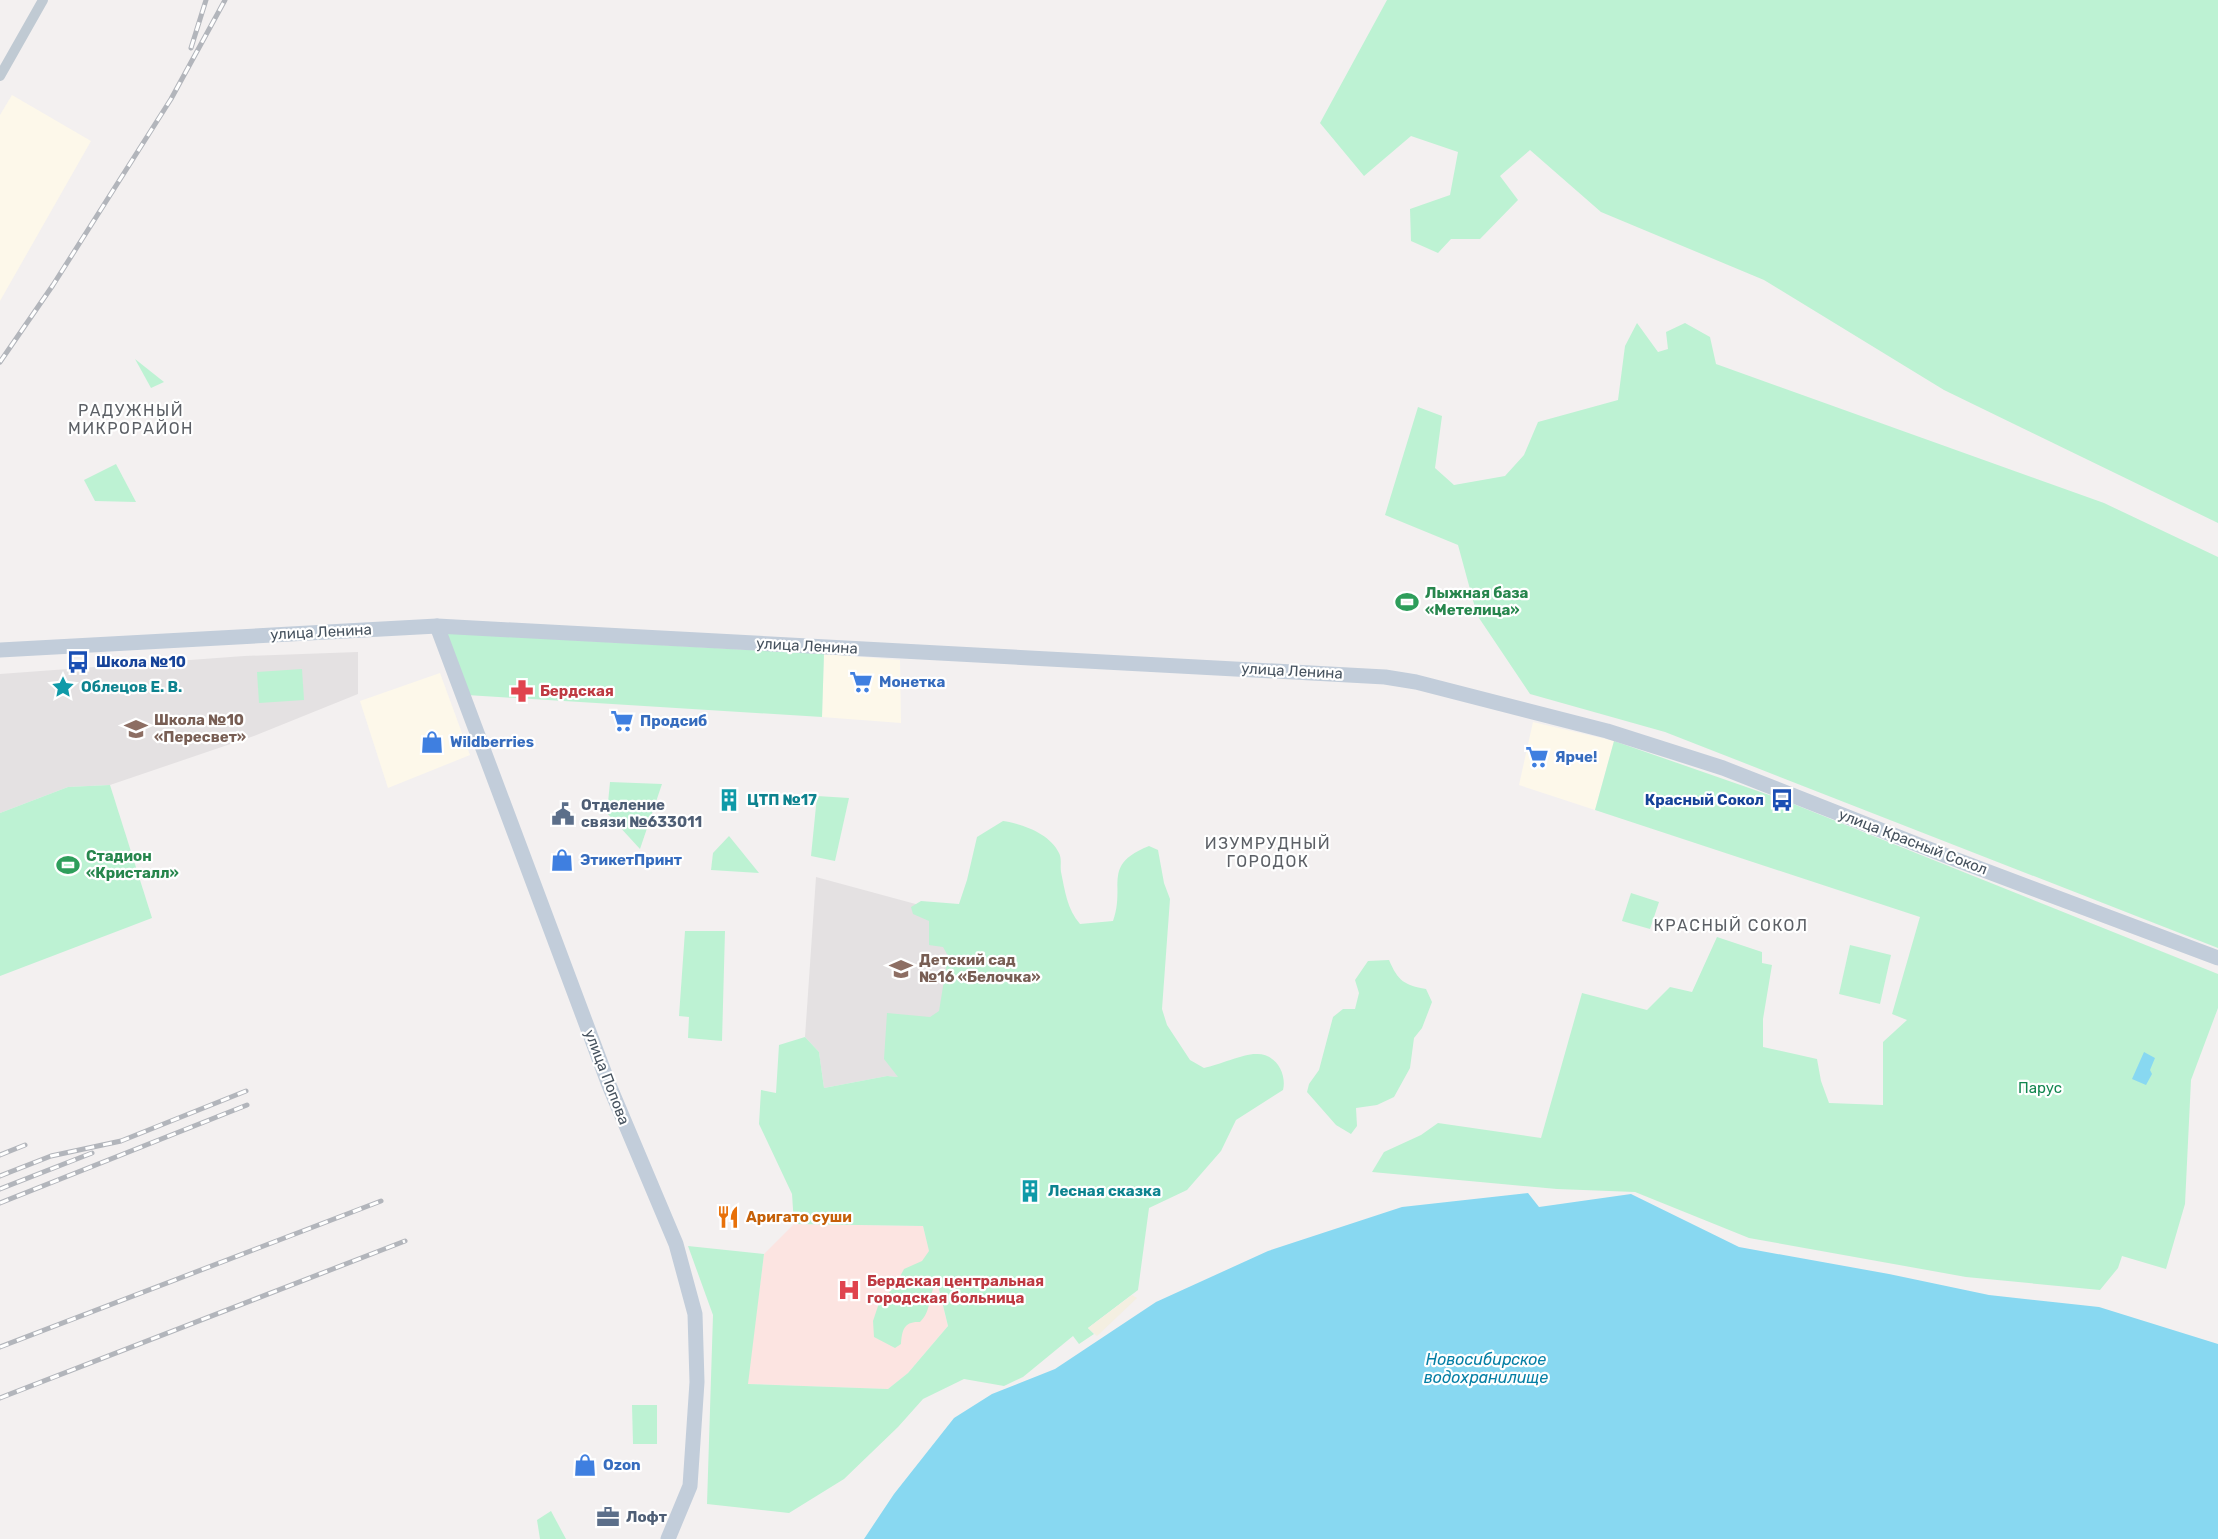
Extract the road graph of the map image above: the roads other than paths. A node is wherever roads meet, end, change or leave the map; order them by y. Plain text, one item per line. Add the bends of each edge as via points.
1 (43, 0) edge
2 (0, 76) edge
3 (437, 626) junction
4 (0, 650) edge
5 (1607, 730) joint
6 (2218, 958) edge
7 (668, 1539) edge

1 - 2 street
3 - 4 street, улица Ленина
3 - 5 street, улица Ленина via 1385,677
3 - 7 street, улица Попова via 609,1085 676,1244 695,1314 697,1382 690,1485
5 - 6 street, улица Красный Сокол via 1723,768

